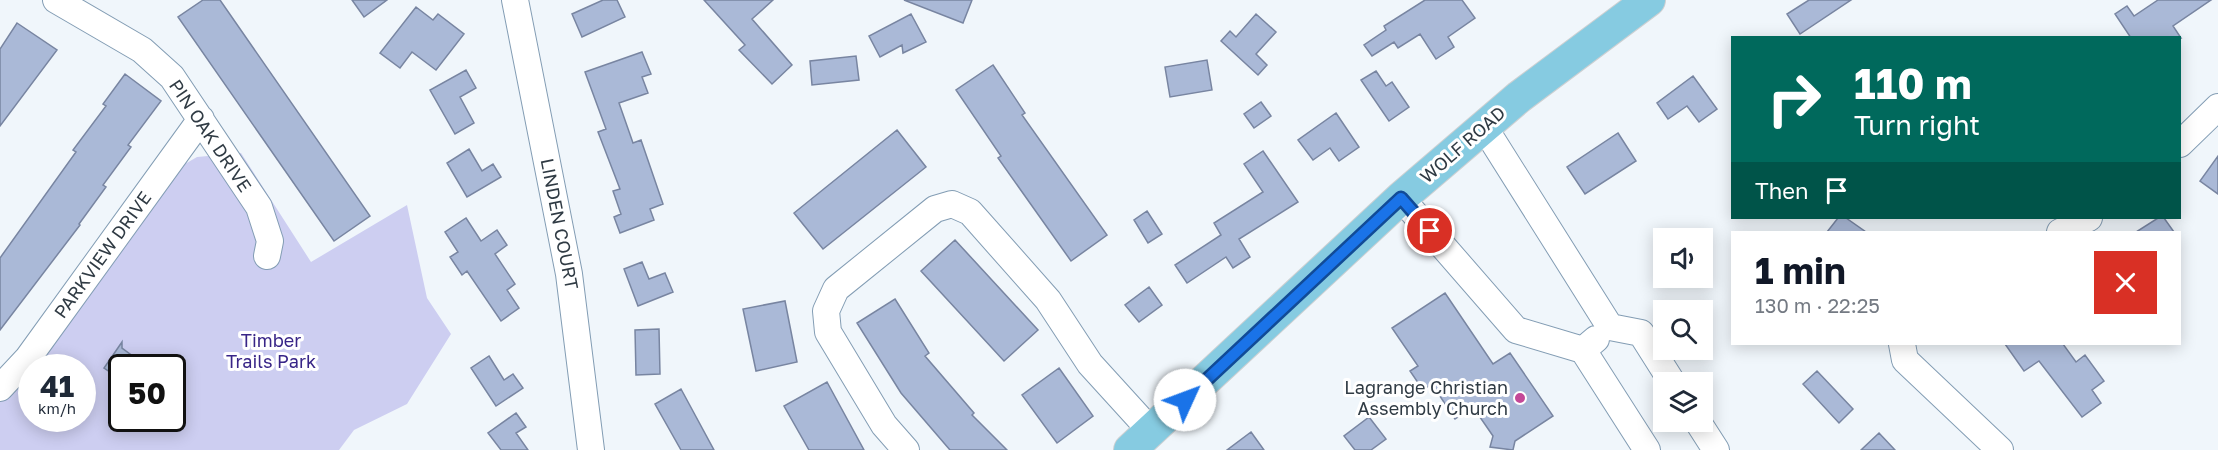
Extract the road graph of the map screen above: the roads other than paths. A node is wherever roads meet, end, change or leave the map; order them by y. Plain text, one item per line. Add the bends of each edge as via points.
1 (56, 0) edge
2 (515, 0) edge
3 (1649, 0) edge
4 (2218, 107) edge
5 (201, 120) junction
6 (1484, 127) junction
7 (2181, 143) edge
8 (1401, 198) junction
9 (2087, 219) edge
10 (2062, 231) edge
11 (267, 256) dead end
12 (1610, 327) junction
13 (1902, 345) edge
14 (1583, 350) junction
15 (1666, 372) edge
16 (0, 388) edge
17 (1704, 432) edge
18 (1141, 440) edge
19 (591, 450) edge
20 (906, 450) edge
21 (1647, 450) edge
22 (1716, 450) edge
23 (2000, 450) edge

1 - 5 street, PIN OAK DRIVE via 142,50 172,77
2 - 19 street, LINDEN COURT via 569,274
3 - 6 main road, WOLF ROAD
4 - 7 street
5 - 11 street, PIN OAK DRIVE via 259,207 270,241
5 - 16 street, PARKVIEW DRIVE via 28,358
6 - 8 main road, WOLF ROAD
6 - 12 street
8 - 14 street via 1516,330
8 - 18 main road, WOLF ROAD
9 - 10 street
12 - 14 street
12 - 15 street via 1641,333
13 - 23 street via 1905,360
14 - 21 street
17 - 22 street
18 - 20 street via 1048,300 970,212 952,204 935,209 836,289 826,311 828,332 884,425

